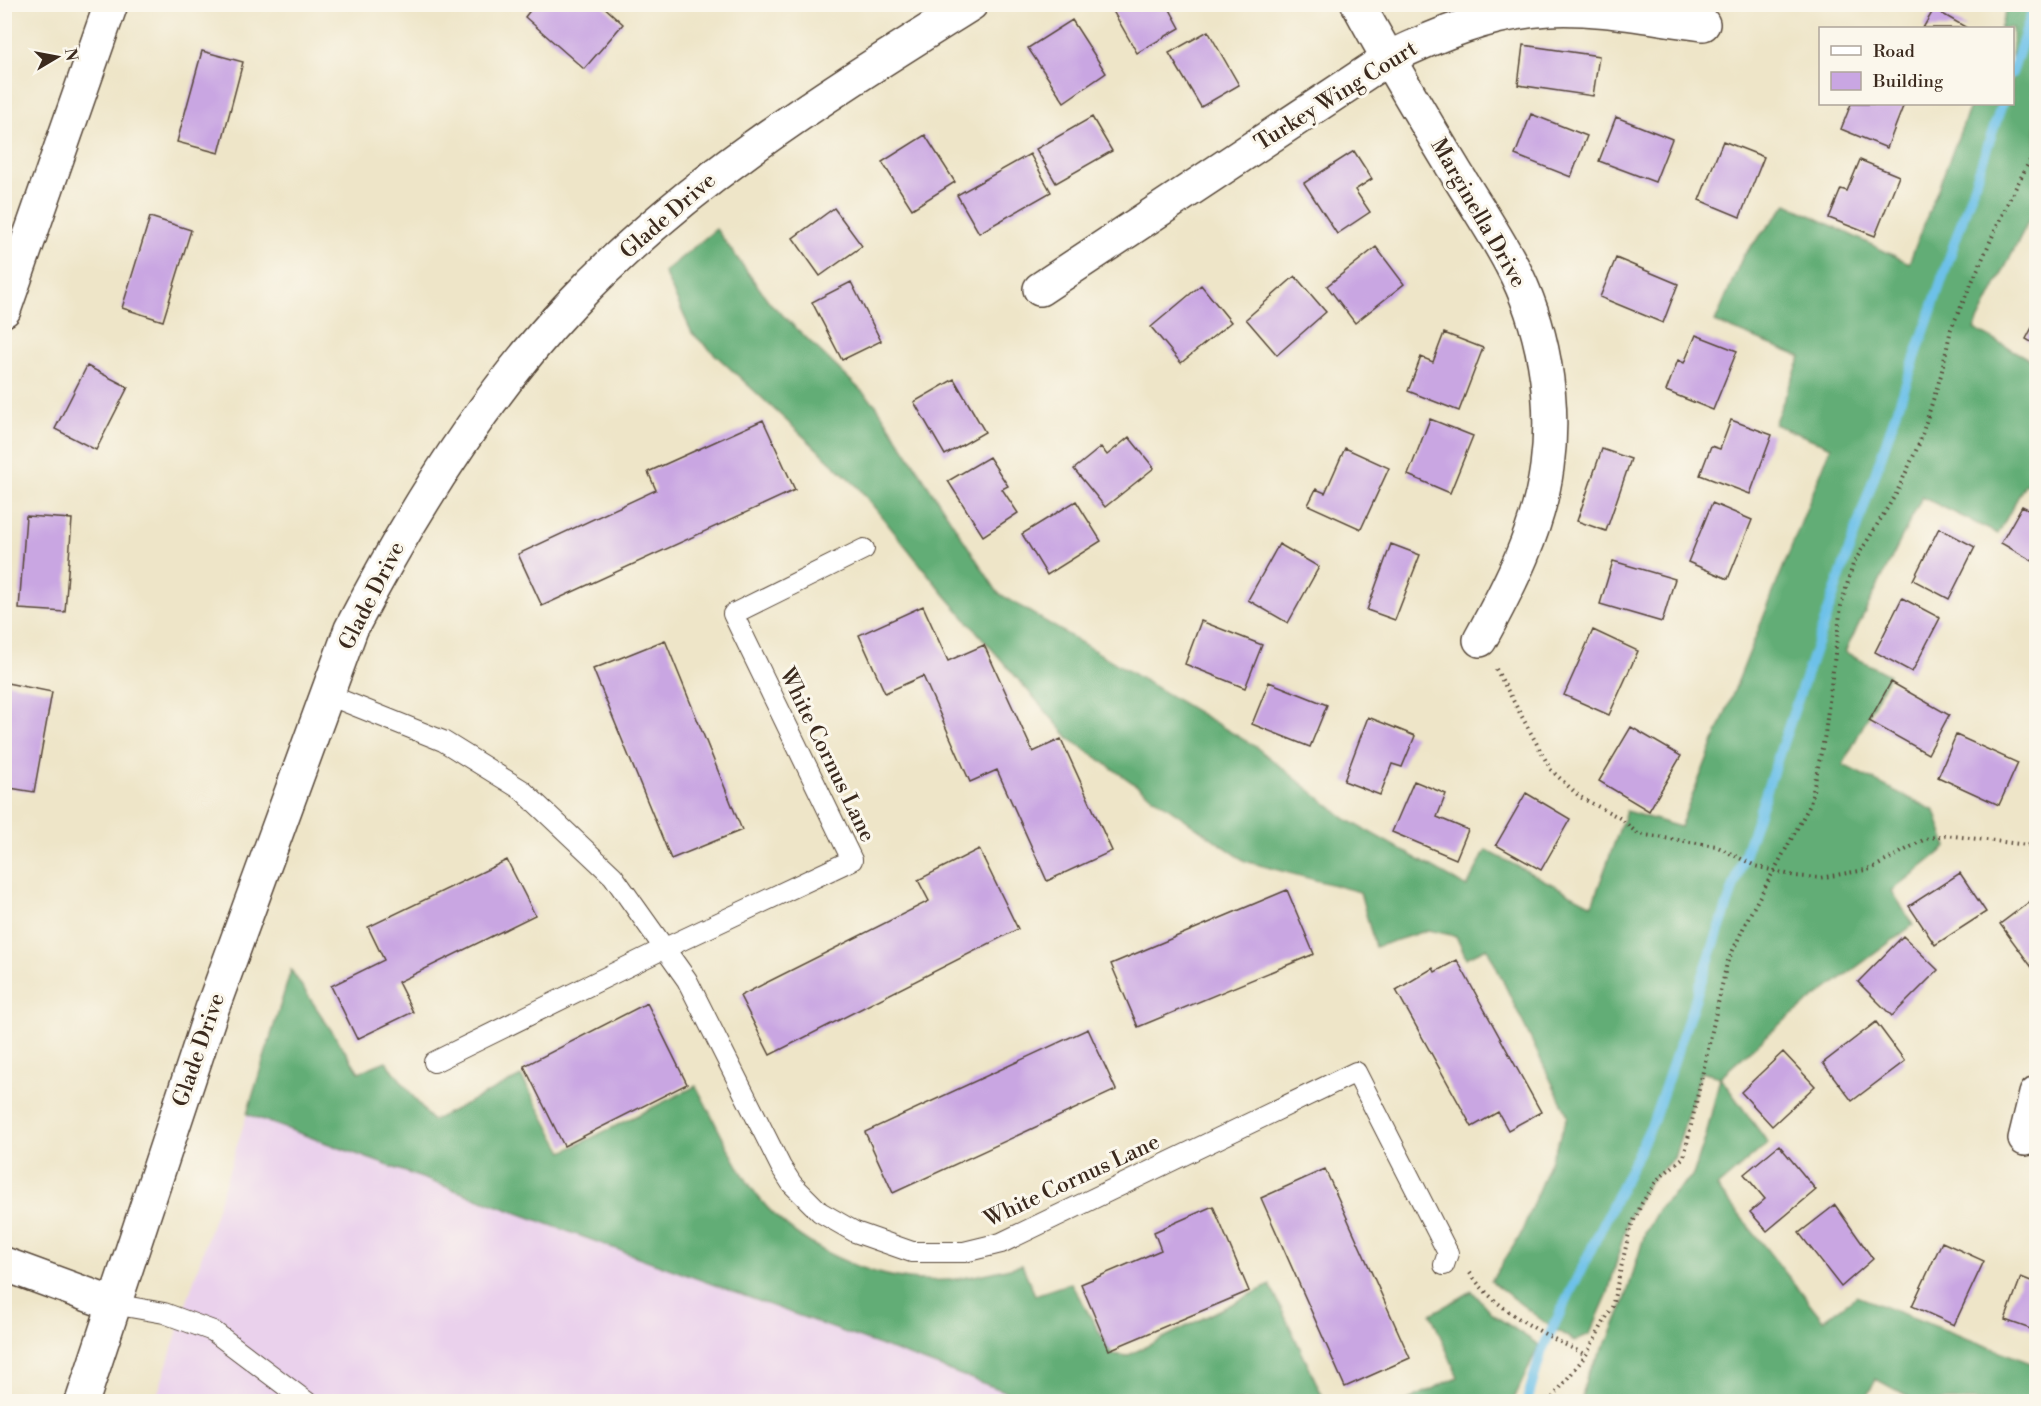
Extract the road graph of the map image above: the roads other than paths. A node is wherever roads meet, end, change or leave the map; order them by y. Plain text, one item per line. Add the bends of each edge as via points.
1 (111, 4) edge
2 (971, 4) edge
3 (1358, 4) edge
4 (1703, 24) dead end
5 (1387, 59) junction
6 (1040, 289) dead end
7 (4, 310) edge
8 (864, 549) dead end
9 (1480, 640) road end
10 (326, 694) junction
11 (663, 949) junction
12 (434, 1062) dead end
13 (2037, 1094) edge
14 (2025, 1139) dead end
15 (4, 1264) edge
16 (1444, 1264) road end
17 (113, 1304) junction
18 (82, 1401) edge
19 (307, 1401) edge

1 - 7 street
2 - 10 street, Glade Drive via 741,155 633,244 571,303 498,392 433,484 356,620
3 - 5 street, Marginella Drive
4 - 5 street, Turkey Wing Court via 1549,9 1496,17 1439,34
5 - 6 street, Turkey Wing Court
5 - 9 street, Marginella Drive via 1512,265 1534,317 1545,365 1550,416 1547,467 1535,523 1513,581
8 - 11 lane, White Cornus Lane via 733,614 852,860
10 - 11 lane, White Cornus Lane via 444,741 522,790 613,876
10 - 17 street, Glade Drive via 212,1009
11 - 12 lane, White Cornus Lane
11 - 16 lane, White Cornus Lane via 687,980 766,1141 792,1184 820,1212 879,1242 929,1253 964,1252 1001,1244 1356,1072 1448,1253
13 - 14 street
15 - 17 street
17 - 18 street, Glade Drive
17 - 19 lane via 164,1313 213,1331

